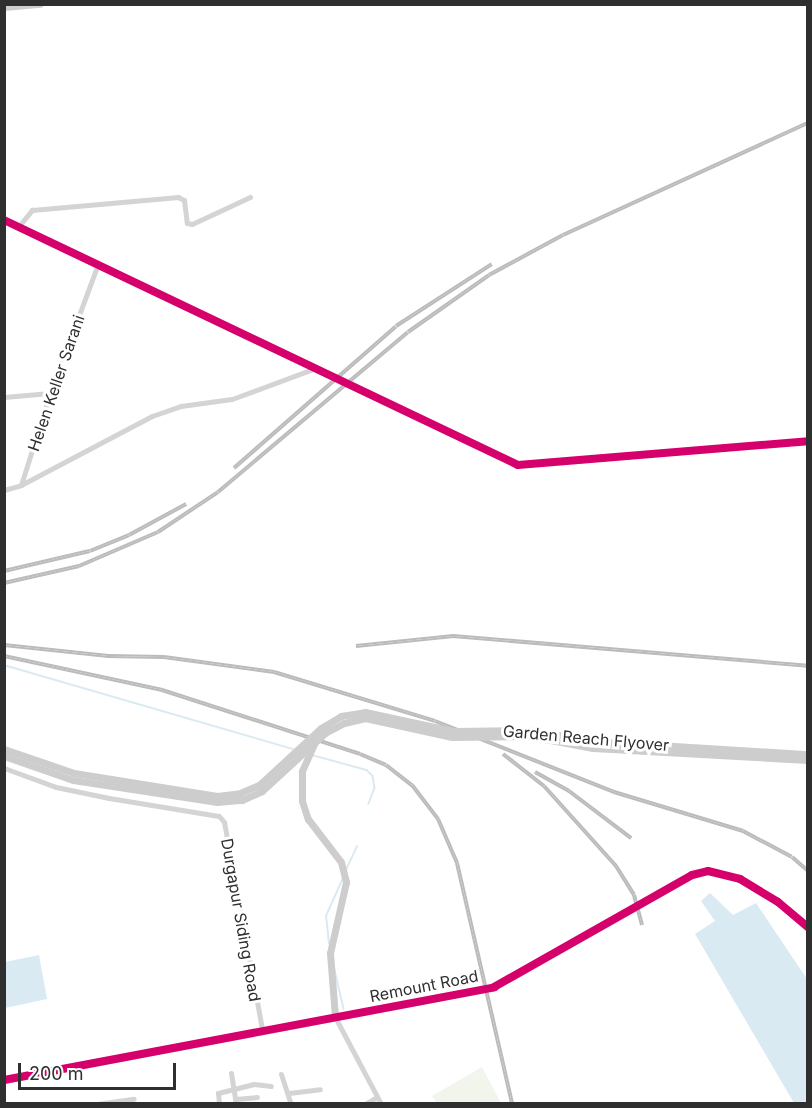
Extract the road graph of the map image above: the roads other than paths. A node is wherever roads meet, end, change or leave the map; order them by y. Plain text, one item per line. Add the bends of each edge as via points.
1 (40, 4) edge
2 (4, 7) edge
3 (250, 197) dead end
4 (4, 219) edge
5 (19, 226) junction
6 (99, 264) junction
7 (313, 369) junction
8 (50, 393) junction
9 (4, 397) edge
10 (807, 441) edge
11 (518, 465) joint
12 (21, 485) junction
13 (4, 490) edge
14 (314, 743) junction
15 (4, 748) edge
16 (807, 754) edge
17 (4, 756) edge
18 (807, 760) edge
19 (4, 768) edge
20 (807, 927) edge
21 (335, 1017) junction
22 (262, 1030) junction
23 (231, 1073) dead end
24 (281, 1074) dead end
25 (4, 1080) edge
26 (271, 1086) dead end
27 (233, 1089) junction
28 (320, 1089) dead end
29 (289, 1093) junction
30 (256, 1097) dead end
31 (377, 1097) junction
32 (134, 1099) dead end
33 (235, 1101) edge
34 (97, 1103) edge
35 (219, 1104) edge
36 (291, 1104) edge
37 (365, 1104) edge
38 (381, 1104) edge

1 - 2 street
3 - 5 street via 192,224 186,223 184,200 178,197 32,210
4 - 5 street
5 - 6 street
6 - 7 street
6 - 8 street, Helen Keller Sarani
7 - 11 street
7 - 12 street via 232,399 181,406 158,414
8 - 9 street
8 - 12 street, Helen Keller Sarani
10 - 11 street
12 - 13 street
14 - 17 street, Garden Reach Flyover, bridge via 268,787 250,797 225,802 73,780
14 - 18 street, Garden Reach Flyover, bridge via 344,723 372,718 452,738 529,736 593,748
14 - 21 street via 302,771 302,801 308,819 341,862 346,882 342,911 331,938
15 - 16 street, Garden Reach Flyover, bridge via 75,773 217,796 259,785 321,728 341,716 365,712 453,731 530,730 593,741
19 - 22 street, Durgapur Siding Road via 56,787 219,816 224,822
20 - 21 street, Remount Road via 778,902 740,879 708,871 692,874 494,987
21 - 22 street, Remount Road
21 - 31 street
22 - 25 street, Remount Road
23 - 27 street
24 - 29 street
26 - 27 street via 254,1084
27 - 33 street
27 - 35 street via 218,1093
28 - 29 street
29 - 36 street
30 - 33 street
31 - 37 street
31 - 38 street
32 - 34 street

